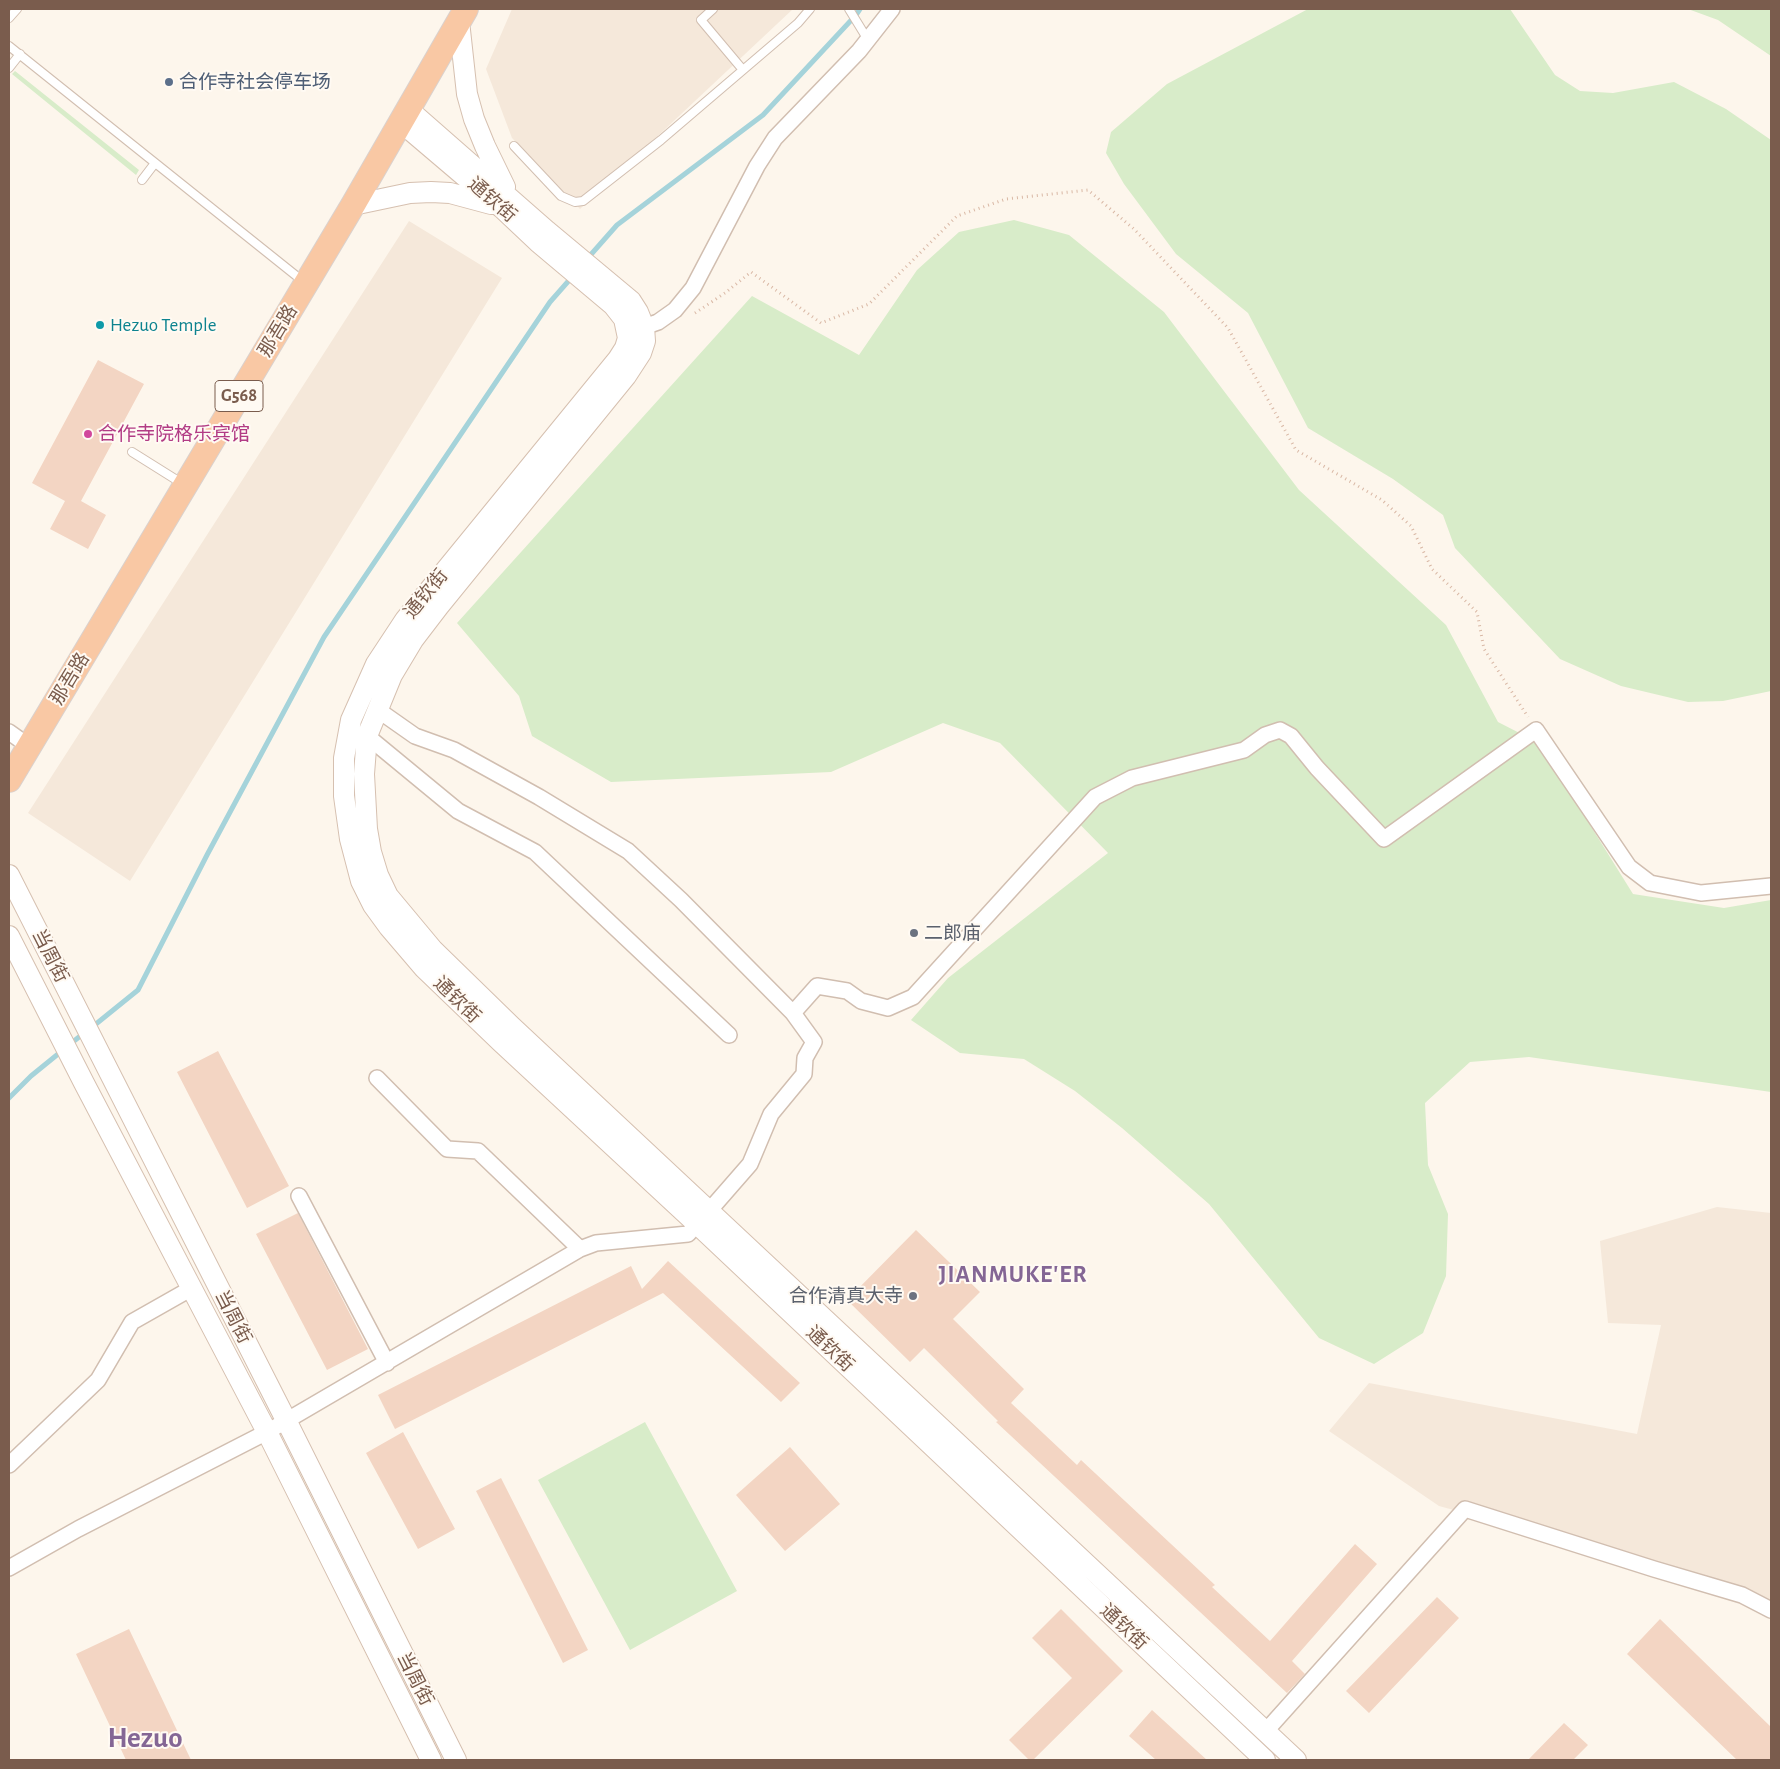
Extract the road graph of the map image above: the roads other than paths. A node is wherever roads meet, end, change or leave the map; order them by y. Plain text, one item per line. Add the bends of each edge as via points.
1 (17, 9) edge
2 (713, 9) edge
3 (810, 9) edge
4 (848, 9) edge
5 (892, 9) edge
6 (463, 15) edge
7 (9, 18) edge
8 (866, 36) junction
9 (9, 46) edge
10 (20, 54) junction
11 (9, 68) edge
12 (743, 70) junction
13 (406, 116) junction
14 (514, 146) dead end
15 (155, 163) junction
16 (142, 180) dead end
17 (506, 203) junction
18 (353, 205) junction
19 (306, 284) junction
20 (618, 299) junction
21 (644, 327) junction
22 (132, 452) dead end
23 (186, 485) junction
24 (378, 710) junction
25 (9, 732) edge
26 (367, 736) junction
27 (30, 747) junction
28 (9, 780) edge
29 (9, 875) edge
30 (1771, 886) edge
31 (9, 936) edge
32 (793, 1013) junction
33 (729, 1035) dead end
34 (377, 1078) dead end
35 (299, 1196) dead end
36 (703, 1217) junction
37 (580, 1249) junction
38 (192, 1288) junction
39 (387, 1363) junction
40 (286, 1420) junction
41 (267, 1432) junction
42 (9, 1465) edge
43 (9, 1568) edge
44 (1771, 1610) edge
45 (1265, 1732) junction
46 (431, 1760) edge
47 (456, 1760) edge
48 (1265, 1760) edge
49 (1296, 1760) edge

1 - 7 lane
2 - 12 lane via 701,20
3 - 12 lane
4 - 8 lane
5 - 8 street
6 - 13 highway, 那吾路 / G568
6 - 17 main road via 464,78 474,119
8 - 21 street via 859,51 775,138 693,288 675,310
9 - 10 lane
10 - 11 lane
10 - 15 lane
12 - 14 lane via 583,201 574,202 561,196
13 - 17 main road, 通钦街
13 - 18 highway, 那吾路 / G568
15 - 16 lane
15 - 19 lane
17 - 18 main road via 432,192 410,193
17 - 20 main road, 通钦街
18 - 19 highway, 那吾路 / G568
19 - 23 highway, 那吾路 / G568
20 - 21 main road via 638,312
20 - 36 main road, 通钦街 via 628,338 618,359 405,620 376,664 351,720 344,758 344,796 350,839 361,881 389,927 424,968 500,1042
21 - 24 main road via 645,341 635,364 413,640 392,675
22 - 23 lane
23 - 27 highway, 那吾路 / G568
24 - 26 main road
24 - 32 street via 415,736 454,750 628,851
25 - 27 street
26 - 33 street via 458,811 535,852
26 - 36 main road via 364,774 367,829 378,875 388,896 433,950
27 - 28 highway, 那吾路 / G568
29 - 40 main road, 当周街
30 - 32 street via 1701,893 1650,883 1628,867 1536,730 1384,838 1291,736 1280,730 1265,735 1244,750 1132,778 1096,797 913,997 888,1008 861,1001 847,991 817,986
31 - 38 main road, 当周街
32 - 36 street via 814,1042 805,1058 804,1074 771,1114 750,1164
34 - 37 street via 447,1149 478,1151
35 - 39 street
36 - 37 street via 688,1234 596,1244
36 - 45 main road
36 - 48 main road, 通钦街
37 - 39 street
38 - 41 main road, 当周街
38 - 42 street via 132,1322 98,1380
39 - 40 street
40 - 41 street
40 - 47 main road, 当周街
41 - 43 street
41 - 46 main road, 当周街
44 - 45 street via 1742,1595 1465,1509
45 - 49 main road

